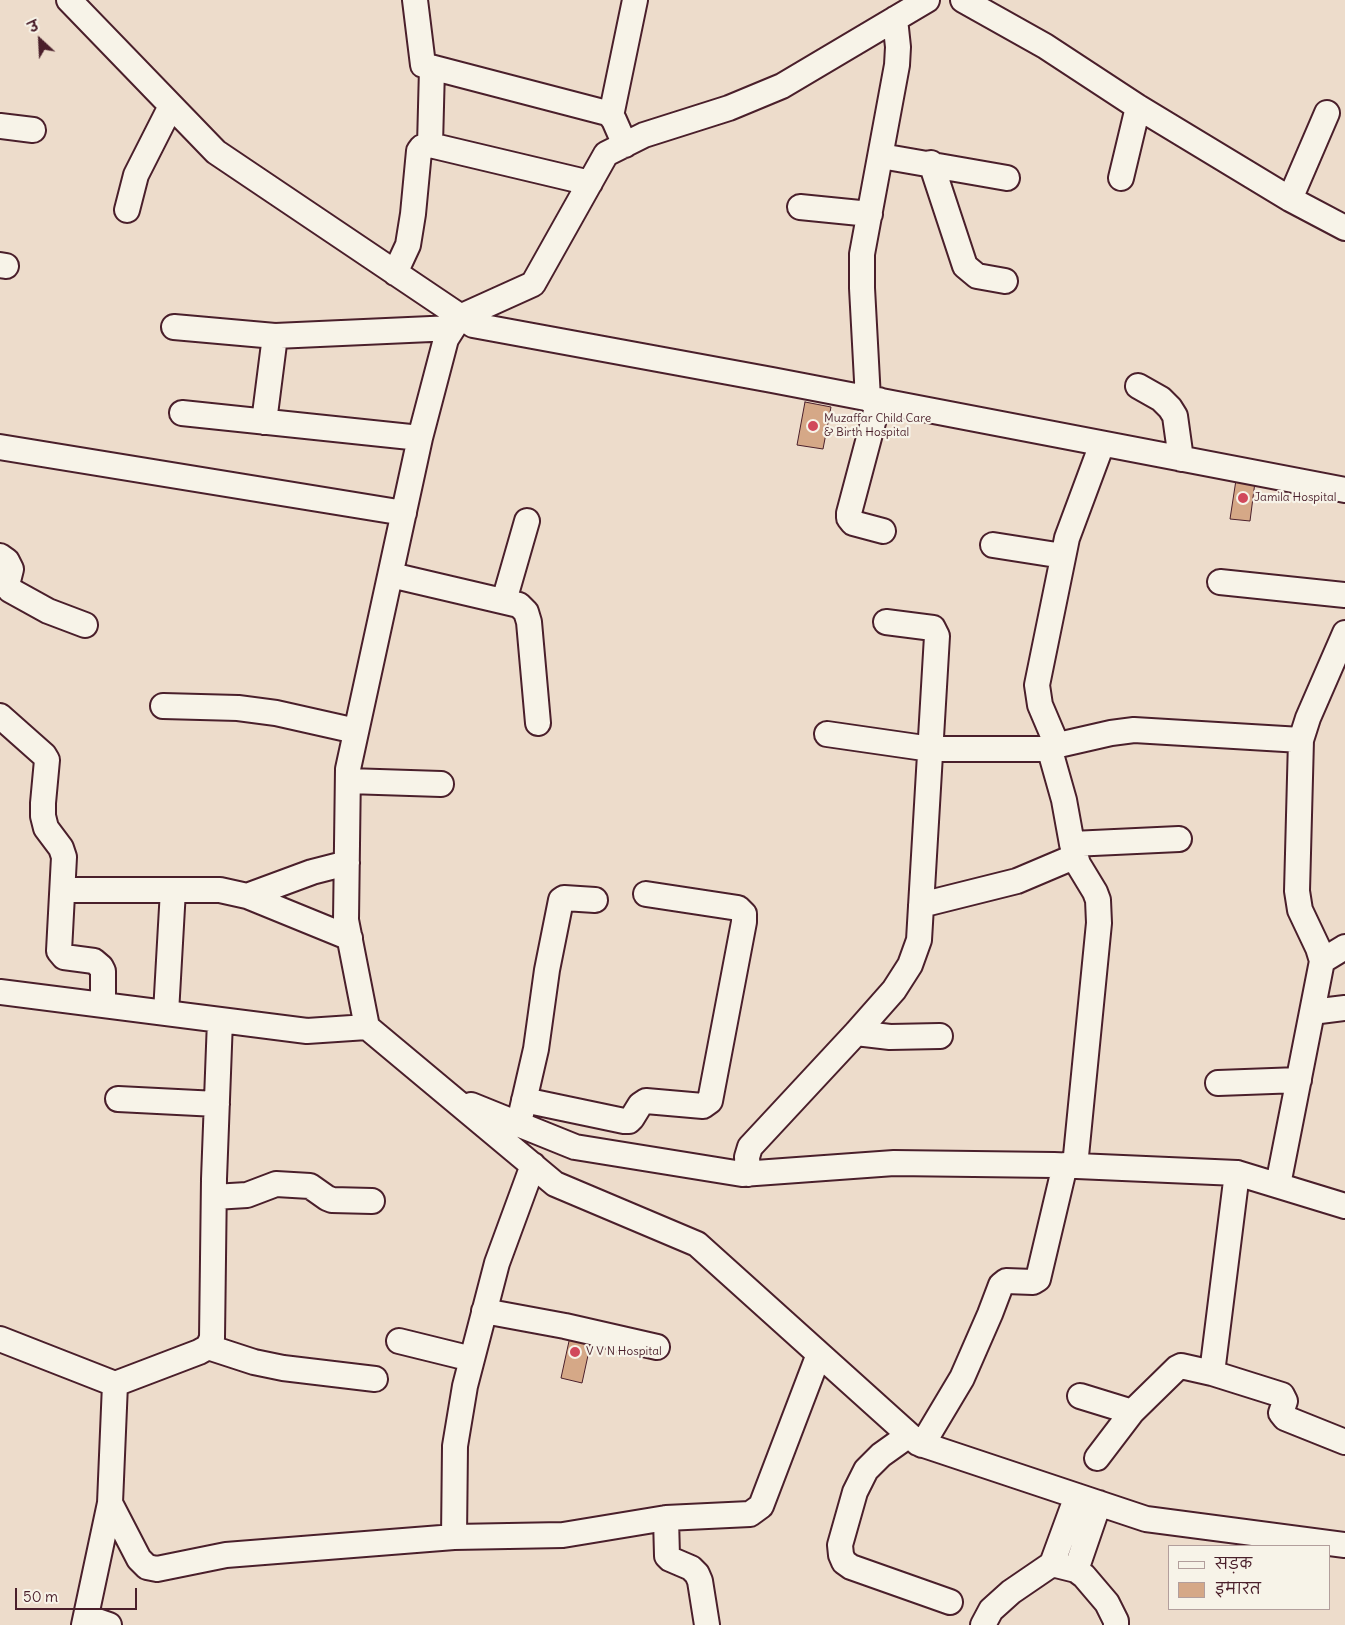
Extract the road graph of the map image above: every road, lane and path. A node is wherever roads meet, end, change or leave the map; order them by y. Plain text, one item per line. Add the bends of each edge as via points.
1 (69, 0) edge
2 (415, 0) edge
3 (635, 0) edge
4 (927, 0) edge
5 (962, 0) edge
6 (896, 19) junction
7 (432, 68) junction
8 (171, 106) junction
9 (1138, 107) junction
10 (1327, 113) dead end
11 (611, 116) junction
12 (0, 126) edge
13 (33, 130) dead end
14 (430, 145) junction
15 (625, 145) junction
16 (880, 156) junction
17 (931, 163) junction
18 (1007, 178) dead end
19 (1121, 178) dead end
20 (590, 183) junction
21 (1290, 199) junction
22 (800, 206) dead end
23 (127, 210) dead end
24 (870, 214) junction
25 (1345, 228) edge
26 (394, 273) junction
27 (1004, 282) dead end
28 (457, 323) junction
29 (174, 326) dead end
30 (275, 336) junction
31 (1138, 386) dead end
32 (874, 400) junction
33 (182, 413) dead end
34 (264, 422) junction
35 (420, 438) junction
36 (1102, 444) junction
37 (0, 446) edge
38 (1182, 459) junction
39 (1345, 490) edge
40 (404, 513) junction
41 (527, 521) dead end
42 (882, 531) dead end
43 (993, 545) dead end
44 (0, 556) edge
45 (1063, 556) junction
46 (391, 575) junction
47 (1220, 582) dead end
48 (1345, 596) edge
49 (504, 601) junction
50 (886, 622) dead end
51 (85, 625) dead end
52 (1345, 633) edge
53 (163, 706) dead end
54 (0, 716) edge
55 (538, 723) dead end
56 (356, 731) junction
57 (827, 734) dead end
58 (1301, 740) junction
59 (1053, 746) junction
60 (931, 749) junction
61 (348, 781) junction
62 (441, 784) dead end
63 (1179, 839) dead end
64 (1074, 850) junction
65 (347, 863) junction
66 (62, 890) junction
67 (173, 890) junction
68 (646, 894) dead end
69 (247, 896) junction
70 (595, 900) dead end
71 (921, 904) junction
72 (350, 938) junction
73 (1345, 947) edge
74 (1322, 961) junction
75 (0, 992) edge
76 (104, 1005) junction
77 (1345, 1008) edge
78 (1312, 1012) junction
79 (166, 1013) junction
80 (220, 1020) junction
81 (367, 1026) junction
82 (856, 1034) junction
83 (940, 1036) dead end
84 (1299, 1080) junction
85 (1218, 1083) dead end
86 (450, 1096) junction
87 (118, 1099) dead end
88 (524, 1100) junction
89 (217, 1104) junction
90 (518, 1124) junction
91 (533, 1165) junction
92 (1070, 1166) junction
93 (1237, 1173) junction
94 (748, 1174) junction
95 (1278, 1185) junction
96 (214, 1197) junction
97 (372, 1201) dead end
98 (1345, 1206) edge
99 (484, 1311) junction
100 (0, 1339) edge
101 (399, 1342) dead end
102 (208, 1346) junction
103 (657, 1347) dead end
104 (819, 1354) junction
105 (472, 1359) junction
106 (1212, 1372) junction
107 (375, 1379) dead end
108 (115, 1384) junction
109 (1080, 1396) dead end
110 (1132, 1412) junction
111 (915, 1440) junction
112 (1345, 1442) edge
113 (1097, 1458) dead end
114 (1088, 1500) junction
115 (110, 1503) junction
116 (666, 1518) junction
117 (454, 1537) junction
118 (1345, 1545) edge
119 (1052, 1564) junction
120 (1076, 1570) junction
121 (950, 1602) dead end
122 (85, 1621) edge
123 (110, 1625) edge
124 (707, 1625) edge
125 (983, 1625) edge
126 (1116, 1625) edge

1 - 8 street
2 - 7 street via 423,65
3 - 11 street
4 - 6 street
5 - 9 street via 1045,46
6 - 15 street via 782,86 729,108 644,135
6 - 16 street via 897,65
7 - 11 street
7 - 14 street
8 - 23 street via 136,174
8 - 26 street via 216,152
9 - 19 street
9 - 21 street
10 - 21 street
11 - 15 street
12 - 13 street
14 - 20 street
14 - 26 street via 419,151 408,245
15 - 20 street via 606,154
16 - 17 street
16 - 24 street
17 - 18 street
17 - 27 street via 965,266 977,276
20 - 28 street via 533,284
21 - 25 street
22 - 24 street
24 - 32 street via 862,254 862,288
26 - 28 street
28 - 30 street
28 - 32 street
28 - 35 street via 446,340
29 - 30 street
30 - 34 street
31 - 38 street via 1161,399 1175,416
32 - 36 street
32 - 42 street via 849,518 853,523
33 - 34 street
34 - 35 street
35 - 40 street
36 - 38 street
36 - 45 street
37 - 40 street
38 - 39 street
40 - 46 street
41 - 49 street
43 - 45 street
44 - 51 street via 11,569 7,585 10,590 48,611
45 - 59 street via 1037,685
46 - 49 street
46 - 56 street
47 - 48 street
49 - 55 street via 519,605 529,622
50 - 60 street via 933,628 937,636
52 - 58 street
53 - 56 street via 276,713
54 - 66 street via 47,760 43,816 46,828 64,857
56 - 61 street
57 - 60 street
58 - 59 street via 1134,730
58 - 74 street via 1297,891 1300,910
59 - 60 street via 1041,749
59 - 64 street
60 - 71 street
61 - 62 street
61 - 65 street
63 - 64 street
64 - 71 street via 1017,880
64 - 92 street via 1078,864 1096,892 1099,923
65 - 69 street
65 - 72 street via 346,920
66 - 67 street
66 - 76 street via 60,951 64,957 94,962 101,967
67 - 69 street via 220,890
67 - 79 street
68 - 88 street via 738,908 744,914 710,1101 703,1106 646,1101 629,1121 624,1121
69 - 72 street
70 - 88 street via 561,900 536,1049
71 - 82 street via 920,940 910,965 894,990
72 - 81 street
73 - 74 street
74 - 78 street
75 - 76 street
76 - 79 street
77 - 78 street
78 - 84 street
79 - 80 street
80 - 81 street via 307,1031
80 - 89 street
81 - 86 street
82 - 83 street
82 - 94 street via 750,1147
84 - 85 street
84 - 95 street
86 - 90 street
86 - 91 street
87 - 89 street
88 - 90 street
89 - 96 street
90 - 94 street via 575,1147
91 - 99 street via 497,1263
91 - 104 street via 555,1184 698,1244
92 - 93 street
92 - 94 street via 894,1163
92 - 111 street via 1038,1279 1033,1282 1006,1281 1001,1285 962,1378
93 - 95 street
93 - 106 street
95 - 98 street
96 - 97 street via 248,1195 276,1184 310,1186 332,1200
96 - 102 street via 212,1338
99 - 103 street
99 - 105 street
100 - 108 street
101 - 105 street
102 - 107 street via 254,1362 284,1368
102 - 108 street via 200,1352
104 - 111 street
104 - 116 street via 761,1506 750,1514
105 - 117 street via 455,1446
106 - 110 street via 1184,1366 1177,1368
106 - 112 street via 1282,1395 1285,1402 1281,1413 1285,1418
108 - 115 street
109 - 110 street
110 - 113 street
111 - 114 street
111 - 121 street via 881,1455 866,1470 855,1492 840,1545 841,1555 851,1567
114 - 118 street via 1146,1518
114 - 119 street
114 - 120 street
115 - 117 street via 139,1559 147,1567 157,1568 226,1555
115 - 122 street
116 - 117 street via 563,1535
116 - 124 street via 667,1556 697,1574
119 - 120 street
119 - 125 street via 1010,1592 991,1610
120 - 126 street via 1107,1604
122 - 123 street

